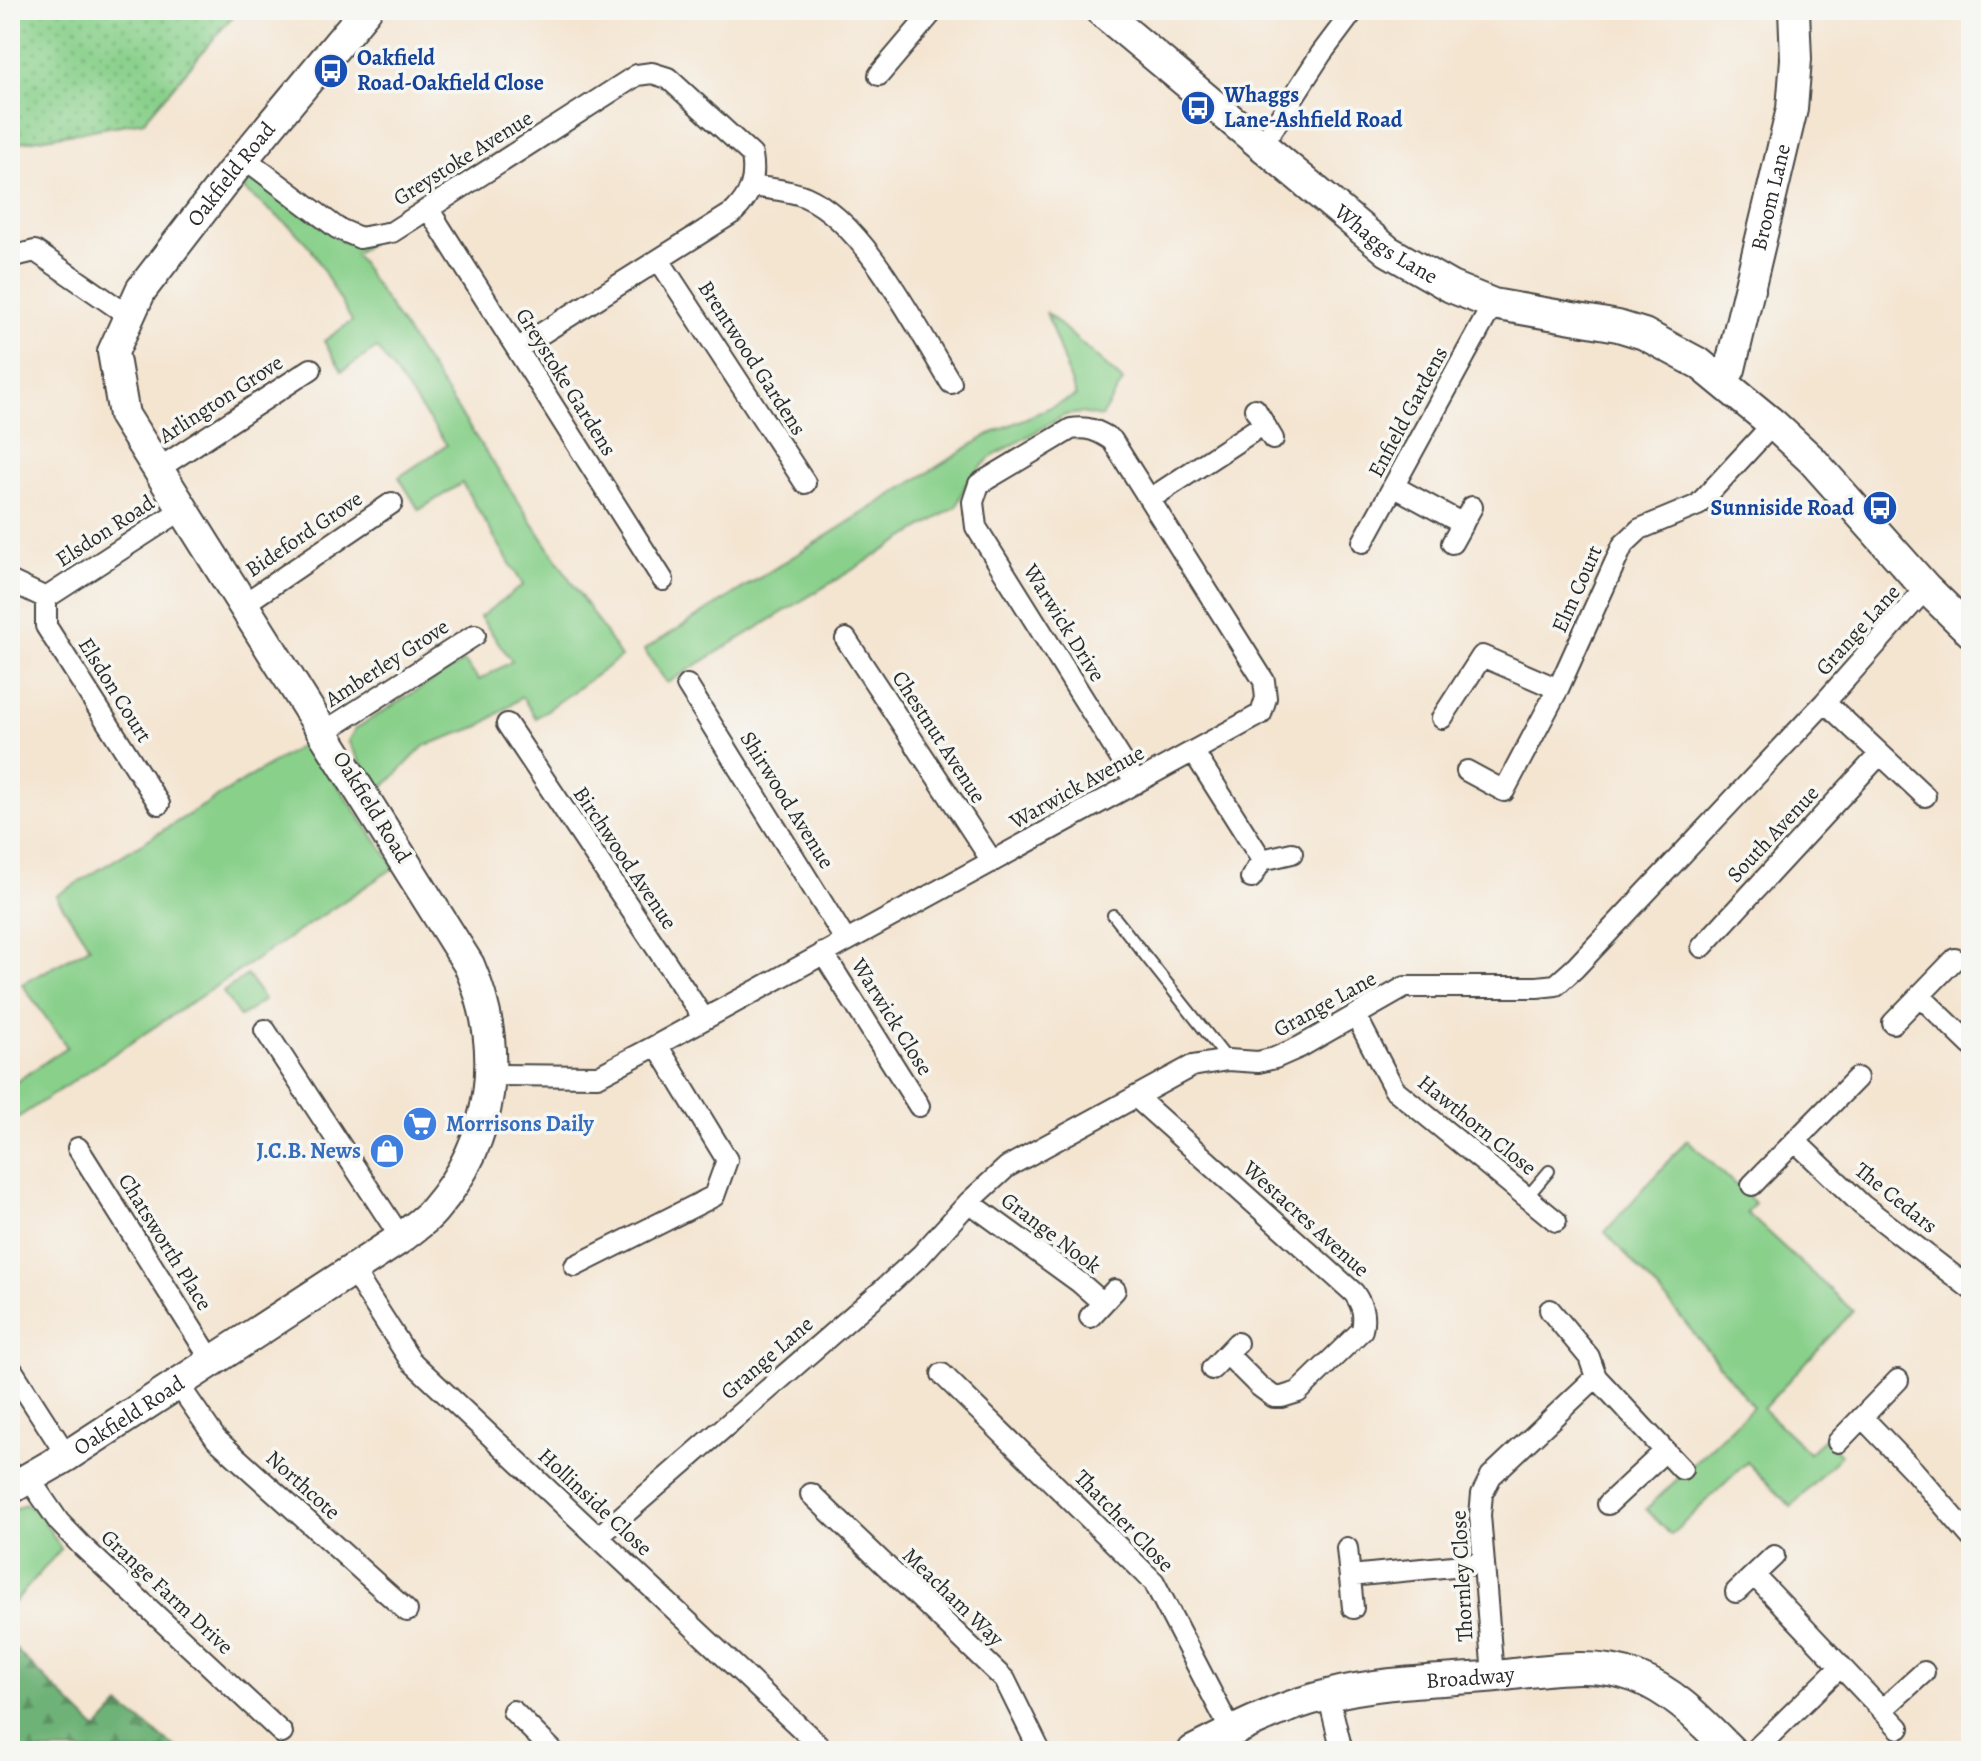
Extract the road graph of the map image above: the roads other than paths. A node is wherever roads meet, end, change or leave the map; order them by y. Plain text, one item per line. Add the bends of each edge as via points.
1 (366, 10) edge
2 (934, 10) edge
3 (1100, 10) edge
4 (1354, 10) edge
5 (1794, 10) edge
6 (879, 75) dead end
7 (1261, 147) junction
8 (244, 158) junction
9 (752, 186) junction
10 (429, 210) junction
11 (10, 257) edge
12 (659, 260) junction
13 (1493, 304) junction
14 (129, 316) junction
15 (517, 349) junction
16 (311, 369) dead end
17 (1722, 380) junction
18 (951, 383) dead end
19 (1264, 424) dead end
20 (1773, 424) junction
21 (158, 469) junction
22 (805, 483) dead end
23 (979, 484) joint
24 (1395, 487) junction
25 (1150, 499) junction
26 (392, 503) dead end
27 (183, 509) junction
28 (1363, 542) dead end
29 (1452, 543) dead end
30 (663, 580) dead end
31 (10, 581) edge
32 (1926, 588) junction
33 (46, 598) junction
34 (244, 604) junction
35 (1971, 632) edge
36 (475, 635) dead end
37 (846, 639) dead end
38 (687, 685) dead end
39 (1558, 689) junction
40 (1825, 702) junction
41 (1451, 711) dead end
42 (507, 724) dead end
43 (324, 732) junction
44 (1193, 751) junction
45 (1880, 754) junction
46 (1467, 771) dead end
47 (1136, 783) junction
48 (1925, 796) dead end
49 (159, 804) dead end
50 (1292, 853) dead end
51 (1262, 860) junction
52 (992, 861) junction
53 (1251, 878) dead end
54 (1113, 915) dead end
55 (846, 941) junction
56 (1702, 947) dead end
57 (823, 953) junction
58 (1955, 959) dead end
59 (1920, 996) junction
60 (1356, 1016) junction
61 (704, 1019) junction
62 (1893, 1023) dead end
63 (265, 1030) dead end
64 (657, 1045) junction
65 (1971, 1045) edge
66 (1228, 1060) junction
67 (490, 1075) junction
68 (1857, 1078) dead end
69 (1137, 1098) junction
70 (919, 1106) dead end
71 (1795, 1141) junction
72 (78, 1148) dead end
73 (1549, 1171) dead end
74 (1752, 1185) dead end
75 (1527, 1197) junction
76 (969, 1202) junction
77 (1556, 1221) dead end
78 (401, 1238) junction
79 (575, 1266) dead end
80 (353, 1271) junction
81 (1971, 1289) edge
82 (1103, 1303) dead end
83 (1550, 1310) dead end
84 (1225, 1355) dead end
85 (212, 1361) junction
86 (10, 1367) edge
87 (942, 1374) dead end
88 (1596, 1377) junction
89 (1898, 1380) dead end
90 (178, 1384) junction
91 (1862, 1417) junction
92 (1838, 1442) dead end
93 (1665, 1451) junction
94 (67, 1456) junction
95 (1682, 1469) dead end
96 (19, 1483) edge
97 (811, 1494) dead end
98 (1608, 1504) dead end
99 (1968, 1529) edge
100 (598, 1537) junction
101 (1347, 1548) dead end
102 (1774, 1556) dead end
103 (1484, 1563) junction
104 (1754, 1575) junction
105 (1350, 1576) junction
106 (1736, 1592) dead end
107 (1353, 1608) dead end
108 (407, 1611) dead end
109 (1841, 1666) junction
110 (1924, 1672) dead end
111 (1493, 1676) junction
112 (1328, 1694) junction
113 (1882, 1710) junction
114 (513, 1711) dead end
115 (1899, 1728) dead end
116 (1231, 1731) junction
117 (282, 1733) dead end
118 (553, 1751) edge
119 (825, 1751) edge
120 (1040, 1751) edge
121 (1193, 1751) edge
122 (1342, 1751) edge
123 (1731, 1751) edge
124 (1754, 1751) edge

1 - 8 street, Oakfield Road
2 - 6 street
3 - 7 street, Whaggs Lane
4 - 7 street
5 - 17 street, Broom Lane via 1792,109 1730,369
7 - 13 street, Whaggs Lane via 1388,251
8 - 10 street, Greystoke Avenue via 337,228 360,238 392,232
8 - 14 street, Oakfield Road via 141,290
9 - 10 street, Greystoke Avenue via 752,155 668,78 652,73 637,75
9 - 12 street via 734,212
9 - 18 street via 805,196 827,209 865,246
10 - 15 street, Greystoke Gardens
11 - 14 street via 35,251
12 - 15 street
12 - 22 street, Brentwood Gardens
13 - 17 street, Whaggs Lane via 1644,334
13 - 24 street, Enfield Gardens
14 - 21 street, Oakfield Road via 113,352 124,415
15 - 30 street, Greystoke Gardens
16 - 21 street, Arlington Grove
17 - 20 street
19 - 25 street
20 - 32 street via 1852,502
20 - 39 street, Elm Court via 1698,505 1640,529 1623,545
21 - 27 street, Oakfield Road
23 - 25 street, Warwick Avenue via 1071,429 1085,427 1112,440
23 - 47 street, Warwick Drive via 973,502 976,527
24 - 28 street, Enfield Gardens
24 - 29 street via 1468,515
25 - 44 street, Warwick Avenue via 1264,681 1261,714
26 - 34 street, Bideford Grove
27 - 33 street, Elsdon Road
27 - 34 street, Oakfield Road
31 - 33 street, Elsdon Road
32 - 35 street
32 - 40 street, Grange Lane
33 - 49 street, Elsdon Court via 46,626
34 - 43 street, Oakfield Road
36 - 43 street, Amberley Grove
37 - 52 street, Chestnut Avenue
38 - 55 street, Shirwood Avenue
39 - 41 street via 1482,656
39 - 46 street, Elm Court via 1504,791
40 - 45 street
40 - 60 street, Grange Lane via 1556,985 1405,987
42 - 61 street, Birchwood Avenue
43 - 67 street, Oakfield Road via 469,965 480,990
44 - 47 street, Warwick Avenue
44 - 51 street
45 - 48 street
45 - 56 street, South Avenue
47 - 52 street, Warwick Avenue
50 - 51 street
51 - 53 street
52 - 55 street, Warwick Avenue
54 - 66 lane
55 - 57 street, Warwick Avenue
57 - 61 street, Warwick Avenue
57 - 70 street, Warwick Close
58 - 59 street
59 - 62 street
59 - 65 street
60 - 66 street, Grange Lane via 1275,1058
60 - 75 street, Hawthorn Close via 1394,1089
61 - 64 street, Warwick Avenue
63 - 78 street
64 - 67 street, Warwick Avenue via 598,1076
64 - 79 street via 727,1160 714,1196
66 - 69 street, Grange Lane via 1192,1066
67 - 78 street, Oakfield Road via 484,1123 473,1152 433,1212
68 - 71 street
69 - 76 street, Grange Lane via 1007,1167
69 - 84 street, Westacres Avenue via 1354,1293 1365,1315 1362,1330 1298,1392 1282,1397 1259,1386
71 - 74 street
71 - 81 street, The Cedars via 1862,1205
72 - 85 street, Chatsworth Place
73 - 75 lane
75 - 77 street, Hawthorn Close
76 - 82 street, Grange Nook
76 - 100 street, Grange Lane via 879,1293
78 - 80 street, Oakfield Road
80 - 85 street, Oakfield Road
80 - 100 street, Hollinside Close via 410,1360
83 - 88 street via 1589,1357
85 - 90 street, Oakfield Road
86 - 94 street
87 - 116 street, Thatcher Close via 1154,1582
88 - 93 street
88 - 103 street, Thornley Close via 1491,1476 1480,1515
89 - 91 street
90 - 94 street, Oakfield Road
90 - 108 street, Northcote via 216,1439
91 - 92 street
91 - 99 street
93 - 95 street
93 - 98 street
94 - 96 street, Oakfield Road
96 - 117 street, Grange Farm Drive
97 - 120 street, Meacham Way via 1005,1680
100 - 119 street, Hollinside Close
101 - 105 street
102 - 104 street
103 - 105 street
103 - 111 street, Thornley Close
104 - 106 street
104 - 109 street
105 - 107 street
109 - 113 street
109 - 124 street
110 - 113 street
111 - 112 street, Broadway
111 - 123 street, Broadway via 1561,1670 1634,1676 1672,1695
112 - 116 street, Broadway
112 - 122 street
113 - 115 street
114 - 118 street
116 - 121 street, Broadway

